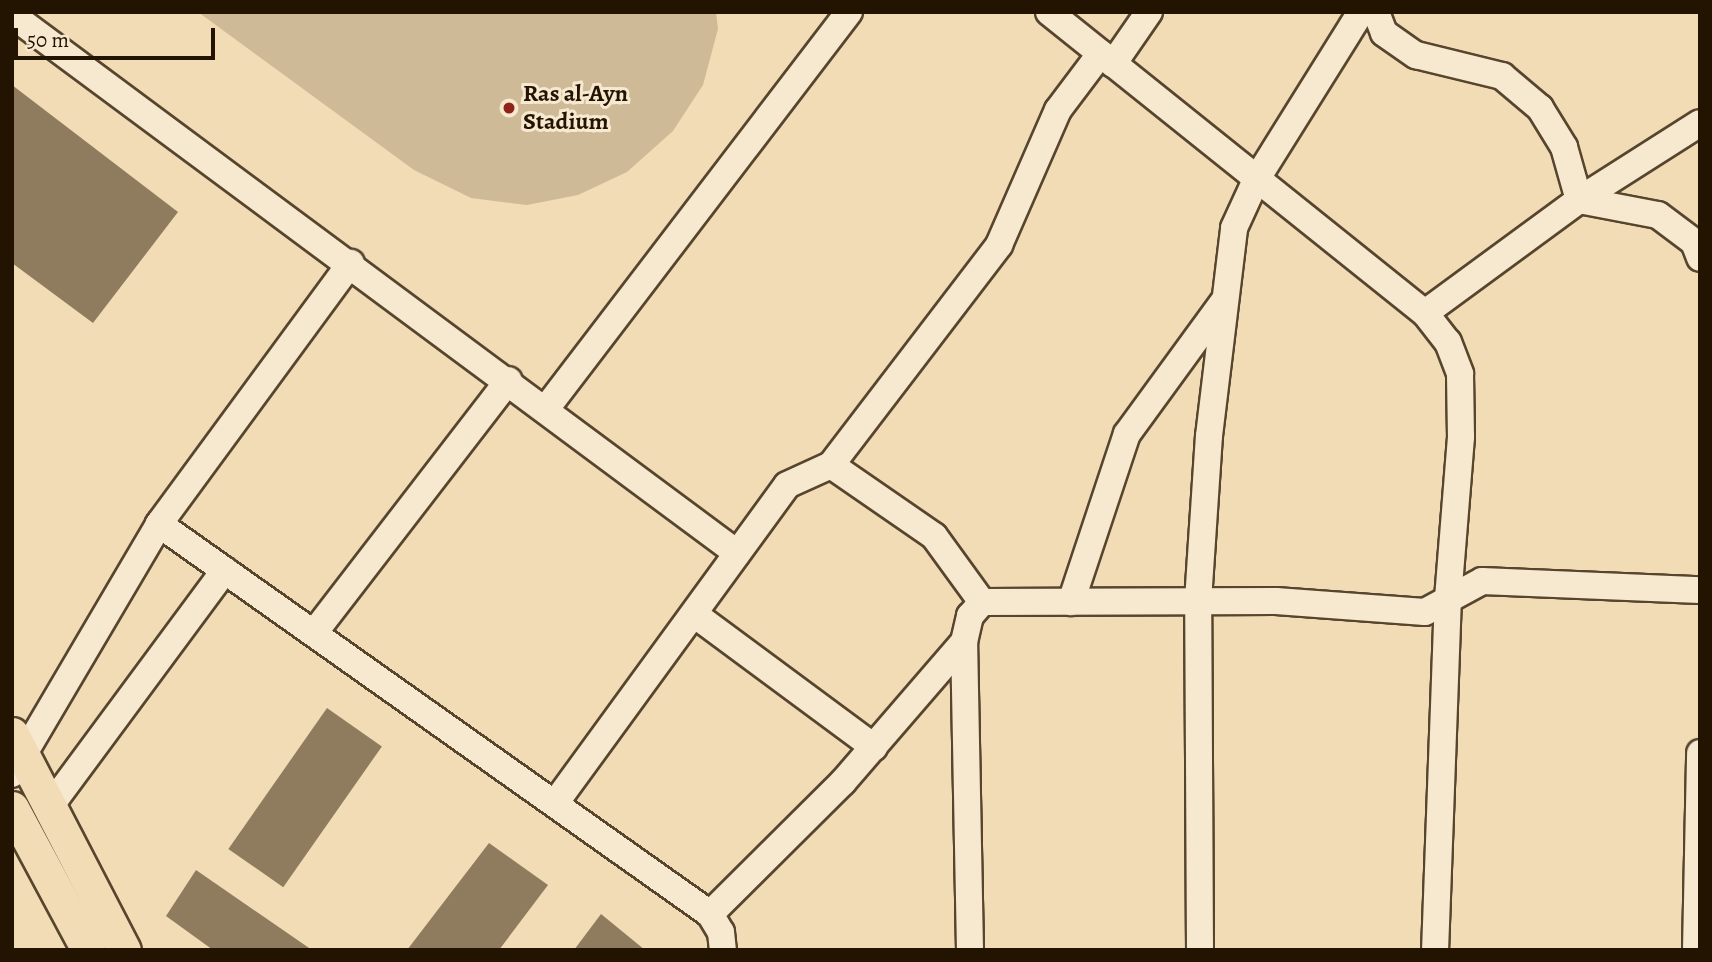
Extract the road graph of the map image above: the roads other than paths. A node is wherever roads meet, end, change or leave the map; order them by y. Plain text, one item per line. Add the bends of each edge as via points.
1 (849, 12) edge
2 (1049, 12) edge
3 (1149, 12) edge
4 (1361, 12) edge
5 (1376, 12) edge
6 (12, 15) edge
7 (1107, 58) junction
8 (1700, 123) edge
9 (1256, 180) junction
10 (1578, 200) junction
11 (1700, 258) edge
12 (351, 263) junction
13 (1225, 299) junction
14 (1425, 313) junction
15 (509, 380) junction
16 (545, 410) junction
17 (831, 464) junction
18 (159, 524) junction
19 (737, 553) junction
20 (225, 570) junction
21 (1700, 590) edge
22 (1447, 597) junction
23 (1198, 601) junction
24 (982, 602) junction
25 (1071, 602) junction
26 (694, 614) junction
27 (314, 633) junction
28 (964, 642) junction
29 (874, 747) junction
30 (1700, 753) edge
31 (16, 754) edge
32 (556, 802) junction
33 (51, 806) junction
34 (12, 808) edge
35 (710, 914) junction
36 (88, 950) edge
37 (124, 950) edge
38 (723, 950) edge
39 (970, 950) edge
40 (1200, 950) edge
41 (1434, 950) edge
42 (1696, 950) edge

1 - 16 street
2 - 7 street
3 - 7 street
4 - 9 street
5 - 10 street via 1384,33 1416,55 1502,76 1540,108 1564,146
6 - 12 street
7 - 9 street
7 - 17 street via 1058,110 999,245
8 - 10 street
9 - 13 street via 1234,228
9 - 14 street
10 - 11 street via 1658,215 1694,242
10 - 14 street
12 - 15 street
12 - 18 street
13 - 23 street via 1209,436
13 - 25 street via 1127,434
14 - 22 street via 1448,342 1460,374 1461,437
15 - 16 street
15 - 27 street
16 - 19 street
17 - 19 street via 787,485
17 - 24 street via 933,536
18 - 20 street
18 - 31 street
19 - 26 street
20 - 27 street
20 - 33 street
21 - 22 street via 1482,581
22 - 23 street via 1425,612 1276,601
22 - 41 street
23 - 25 street
23 - 40 street
24 - 25 street
24 - 28 street via 970,616
26 - 29 street
26 - 32 street
27 - 32 street
28 - 29 street
28 - 39 street
29 - 35 street
30 - 42 street
31 - 33 main road
32 - 35 street
33 - 37 main road
34 - 36 main road
35 - 38 street via 722,932

